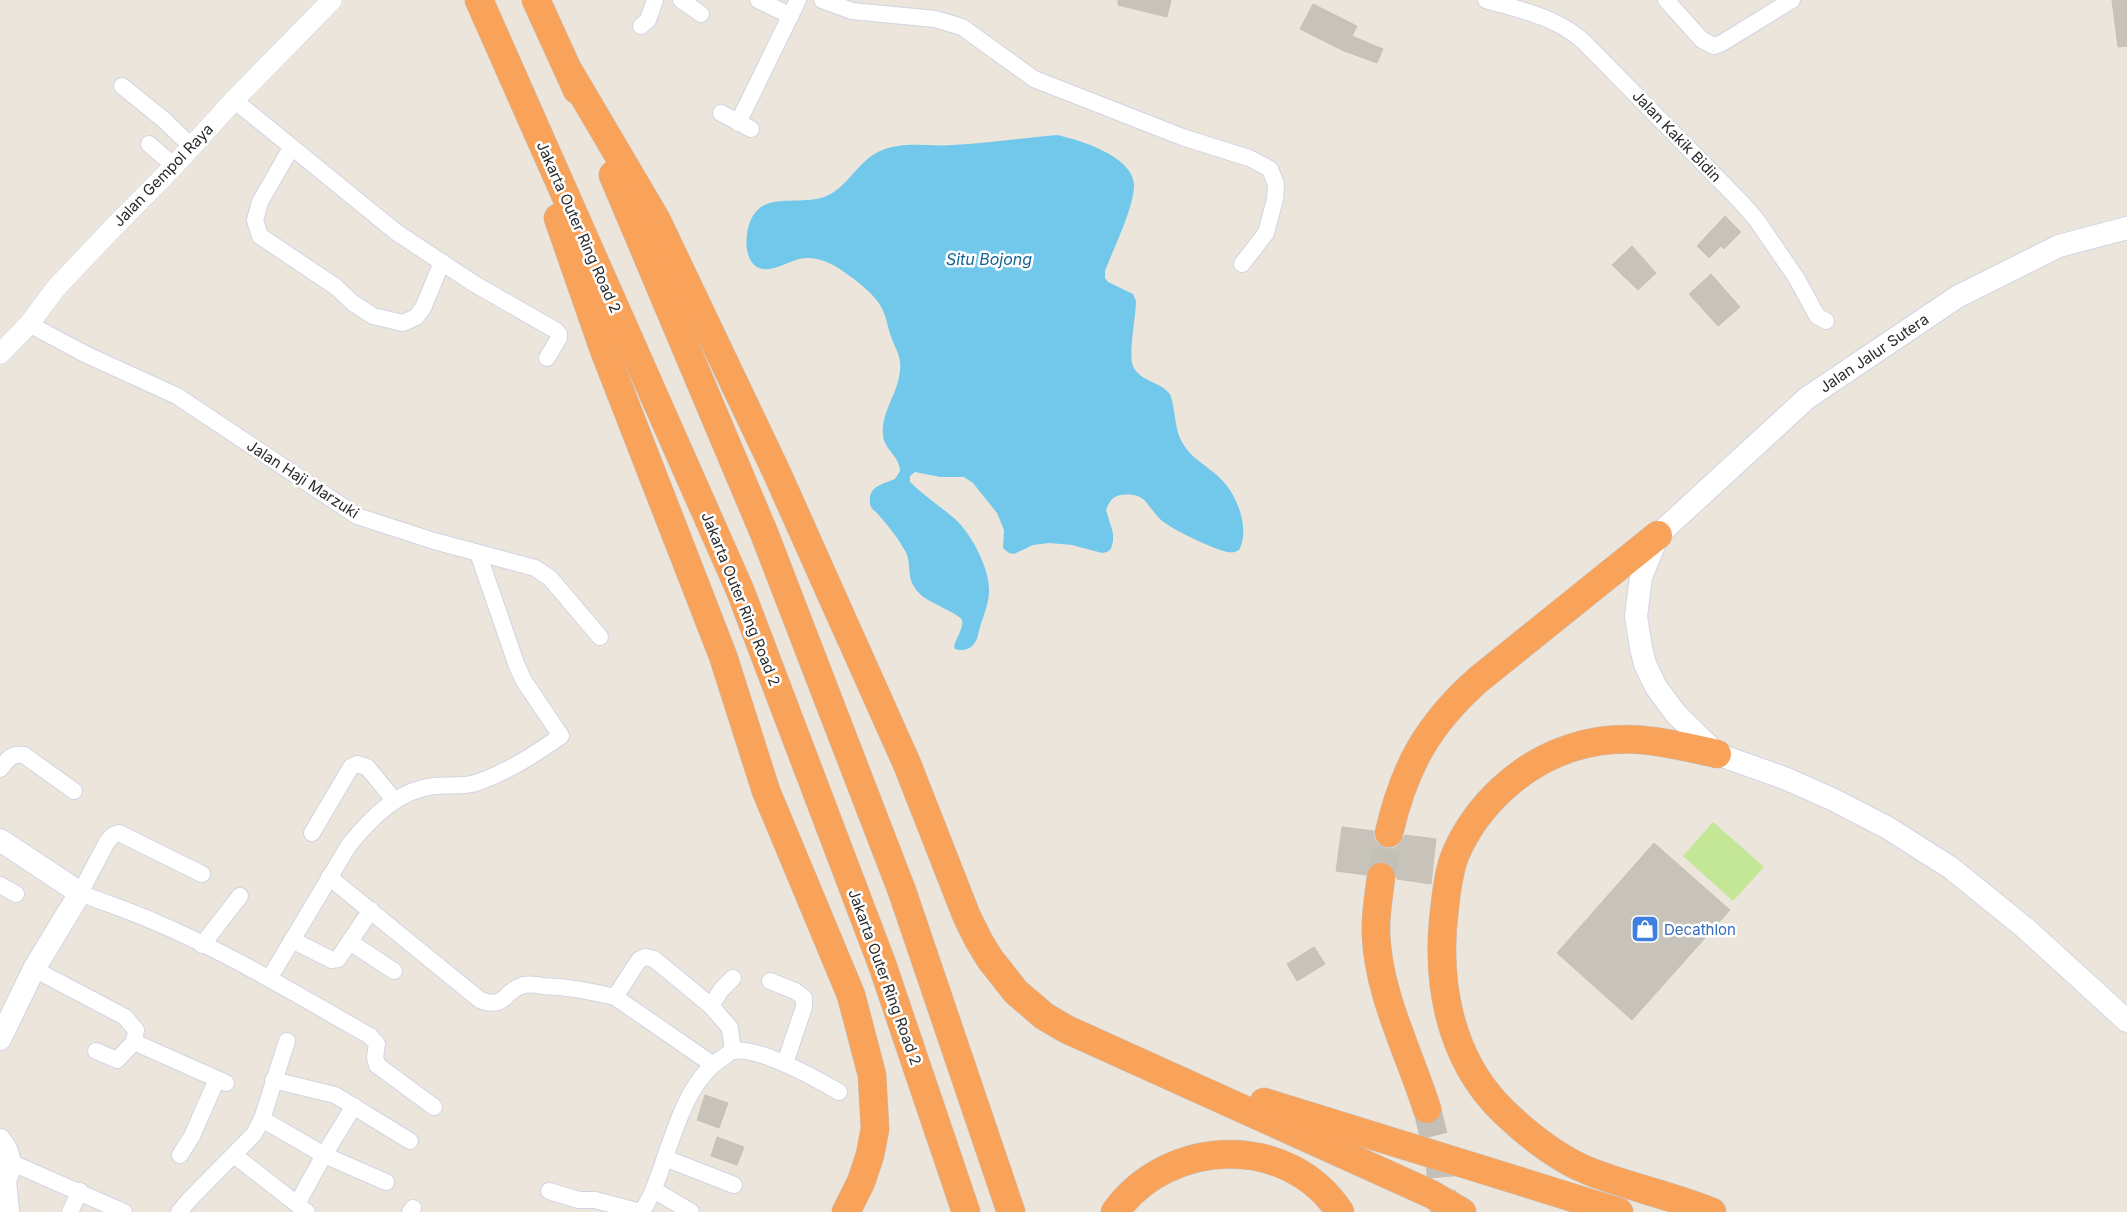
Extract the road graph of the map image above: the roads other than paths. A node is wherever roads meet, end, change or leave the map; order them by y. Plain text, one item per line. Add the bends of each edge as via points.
1 (332, 0) edge
2 (479, 0) edge
3 (536, 0) edge
4 (655, 0) edge
5 (681, 0) edge
6 (758, 0) edge
7 (798, 0) edge
8 (822, 0) edge
9 (1486, 0) edge
10 (1666, 0) edge
11 (1792, 0) edge
12 (701, 14) dead end
13 (791, 16) junction
14 (641, 26) dead end
15 (492, 30) junction
16 (570, 74) junction
17 (122, 86) dead end
18 (234, 100) junction
19 (721, 114) dead end
20 (149, 144) dead end
21 (192, 147) junction
22 (292, 148) junction
23 (174, 166) junction
24 (2127, 228) edge
25 (442, 262) junction
26 (1242, 264) dead end
27 (1826, 321) dead end
28 (29, 324) junction
29 (0, 354) edge
30 (547, 358) dead end
31 (1658, 535) junction
32 (478, 553) junction
33 (600, 637) dead end
34 (1717, 754) junction
35 (0, 769) edge
36 (74, 791) dead end
37 (394, 800) junction
38 (312, 833) dead end
39 (1389, 833) tunnel mouth
40 (0, 840) edge
41 (202, 874) dead end
42 (329, 877) junction
43 (1381, 877) tunnel mouth
44 (0, 886) edge
45 (80, 893) junction
46 (16, 894) dead end
47 (240, 896) dead end
48 (372, 910) junction
49 (292, 940) junction
50 (350, 942) junction
51 (202, 945) junction
52 (34, 969) junction
53 (394, 971) dead end
54 (734, 978) dead end
55 (269, 979) junction
56 (770, 981) dead end
57 (615, 997) junction
58 (711, 1006) junction
59 (2127, 1021) edge
60 (0, 1039) edge
61 (287, 1041) dead end
62 (134, 1042) junction
63 (96, 1051) dead end
64 (733, 1051) junction
65 (1139, 1062) junction
66 (785, 1063) junction
67 (712, 1064) junction
68 (273, 1080) junction
69 (838, 1092) dead end
70 (354, 1106) junction
71 (434, 1107) dead end
72 (1427, 1109) tunnel mouth
73 (262, 1119) junction
74 (0, 1140) edge
75 (410, 1141) dead end
76 (324, 1154) junction
77 (180, 1155) dead end
78 (234, 1155) junction
79 (665, 1158) junction
80 (5, 1176) edge
81 (386, 1182) dead end
82 (734, 1185) dead end
83 (654, 1190) junction
84 (80, 1191) junction
85 (549, 1191) dead end
86 (104, 1208) edge
87 (302, 1208) edge
88 (8, 1212) edge
89 (70, 1212) edge
90 (124, 1212) edge
91 (179, 1212) edge
92 (642, 1212) edge
93 (691, 1212) edge
94 (846, 1212) edge
95 (966, 1212) edge
96 (1011, 1212) edge
97 (1116, 1212) edge
98 (1340, 1212) edge
99 (1462, 1212) edge
100 (1618, 1212) edge
101 (1712, 1212) edge

1 - 18 street, Jalan Gempol Raya
2 - 15 highway, Jakarta Outer Ring Road 2
3 - 16 highway
4 - 14 street via 648,20
5 - 12 street
6 - 13 street
7 - 13 street
8 - 26 street via 852,11 936,19 962,27 1034,79 1185,138 1249,158 1270,169 1276,184 1266,233
9 - 27 street, Jalan Kakik Bidin via 1567,28 1584,42 1756,219 1817,316
10 - 11 street via 1702,40 1714,46
13 - 19 street via 745,126
15 - 94 highway via 604,350 723,656 766,791 851,995 872,1075 875,1129 870,1156
15 - 95 highway, Jakarta Outer Ring Road 2 via 740,590 882,964
16 - 65 highway via 656,220 776,470 907,764 967,917 990,960 1016,992 1044,1016
16 - 96 highway via 768,542 902,891
17 - 21 street
18 - 21 street, Jalan Gempol Raya
18 - 22 street
20 - 23 street
21 - 23 street, Jalan Gempol Raya
22 - 25 street via 396,232
22 - 25 street via 260,202 255,220 260,236 336,287 372,316 404,323 416,317 423,308
23 - 28 street, Jalan Gempol Raya via 56,288
24 - 31 main road, Jalan Jalur Sutera via 2059,246 1956,297 1807,398
25 - 30 street via 555,330 559,338
28 - 29 street, Jalan Gempol Raya
28 - 32 street, Jalan Haji Marzuki via 177,396 357,516
31 - 34 main road via 1641,577 1636,616 1641,648 1650,677 1662,697
31 - 39 highway via 1451,705 1428,735 1408,771
32 - 33 street, Jalan Haji Marzuki via 535,568 550,578
32 - 37 street via 517,666 561,736 524,762 477,783 419,788
34 - 59 main road via 1787,778 1834,800 1888,828 1950,868 2025,928
34 - 101 highway via 1651,740 1617,739 1554,754 1523,774 1483,808 1455,854 1446,896 1441,947 1446,1004 1458,1042 1475,1076 1502,1110 1549,1149 1588,1171
35 - 36 street via 10,756 24,755
37 - 38 street via 367,767 357,764 351,767
37 - 42 street via 348,845
40 - 45 main road
41 - 45 street via 119,833 107,842
42 - 48 street
42 - 49 street
43 - 72 highway via 1376,932 1379,963
44 - 46 street
45 - 51 street via 155,922
45 - 52 main road
47 - 51 street
48 - 50 street
48 - 57 street via 480,1000 491,1004 500,1002 525,985 577,988
49 - 50 street via 332,960 338,959
49 - 55 street
50 - 53 street
51 - 55 street
52 - 60 main road
52 - 62 street via 125,1018 136,1030
54 - 58 street
55 - 71 street via 375,1040 377,1065
56 - 66 street via 804,998 804,1007
57 - 58 street via 645,956 654,959
57 - 67 street
58 - 64 street via 730,1028
61 - 68 street
62 - 63 street via 117,1060
62 - 77 street via 222,1081
64 - 66 street
64 - 67 street
65 - 99 highway via 1431,1194
65 - 100 highway
66 - 69 street
67 - 79 street via 695,1088
68 - 70 street via 328,1092
68 - 73 street
70 - 75 street
70 - 76 street
73 - 76 street
73 - 78 street via 254,1134
74 - 80 main road via 7,1149
76 - 81 street
76 - 87 street
78 - 87 street
78 - 91 street
79 - 82 street
79 - 83 street
80 - 84 street
80 - 88 main road
83 - 92 street
83 - 93 street
84 - 86 street
84 - 89 street
85 - 92 street
86 - 90 street
97 - 98 highway via 1144,1183 1163,1170 1190,1160 1246,1154 1283,1164 1311,1181

